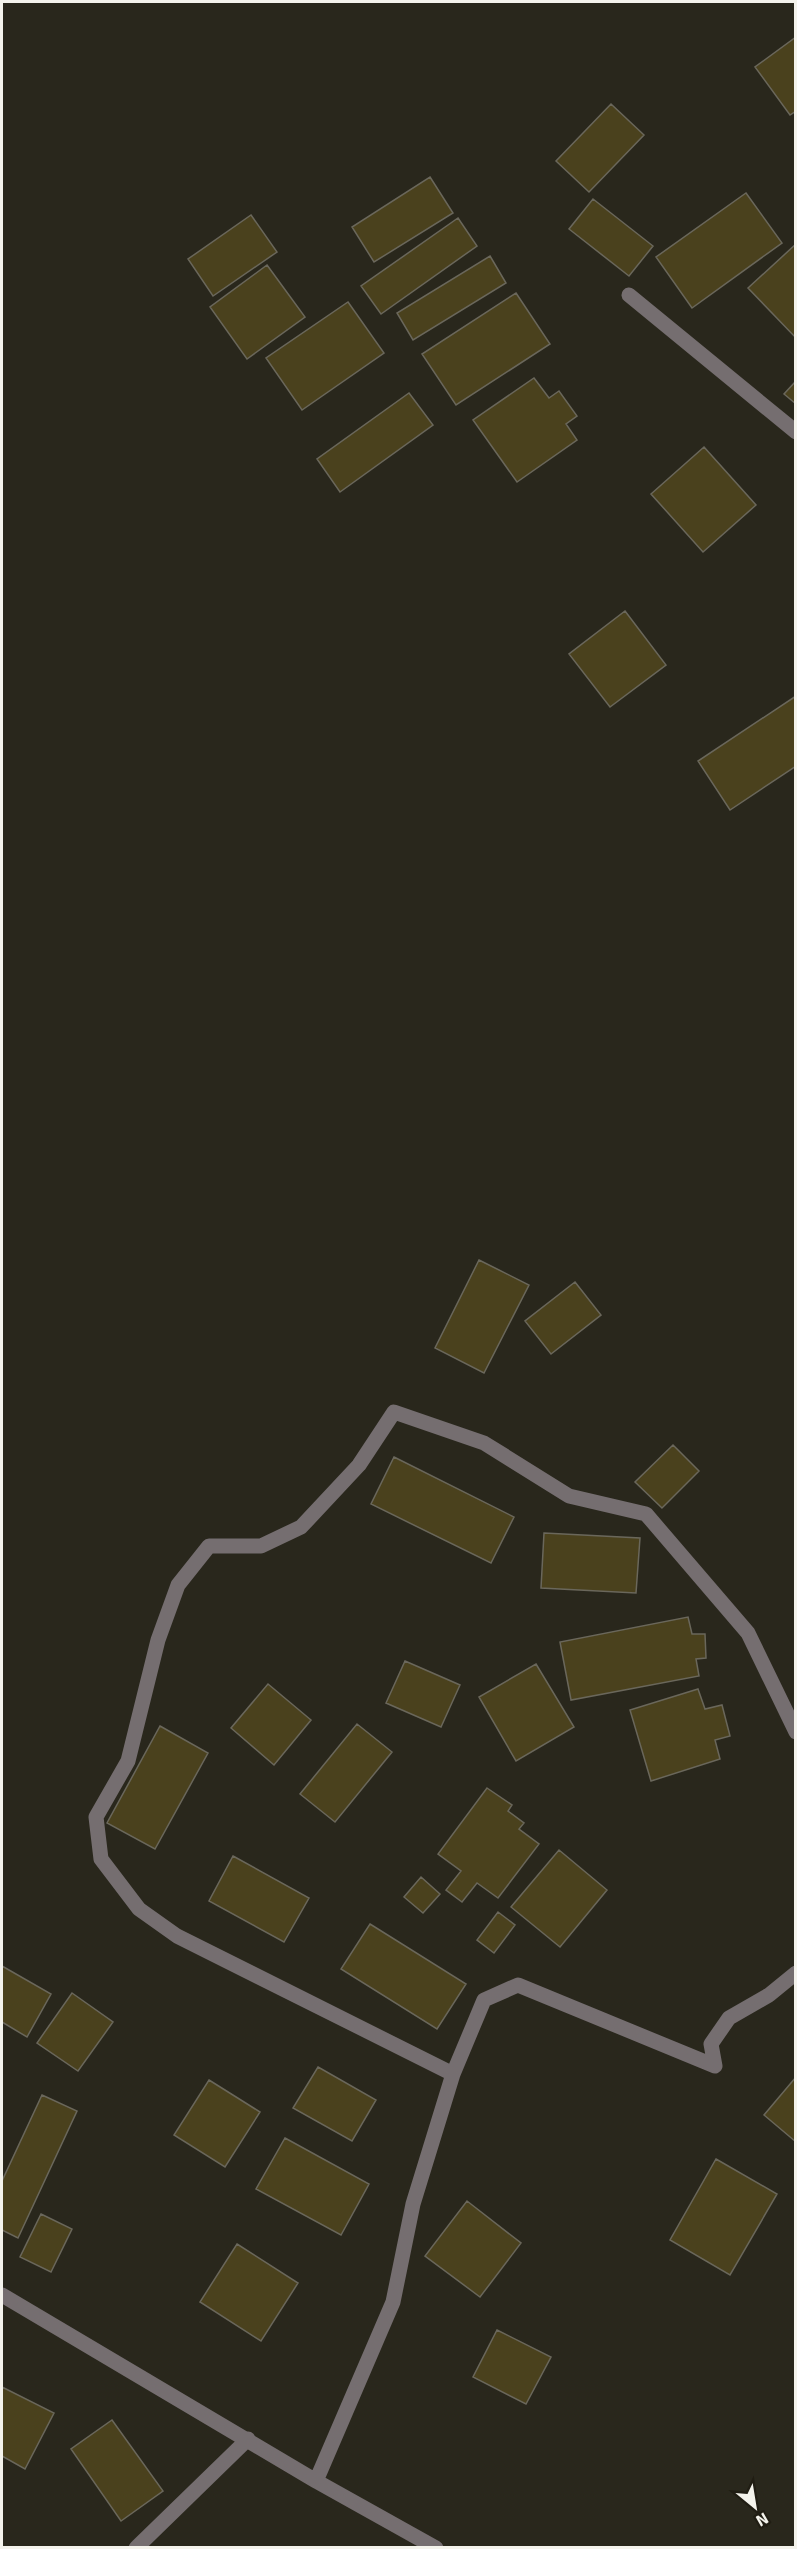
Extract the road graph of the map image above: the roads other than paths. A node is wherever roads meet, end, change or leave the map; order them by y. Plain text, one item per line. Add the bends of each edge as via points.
1 (629, 295) dead end
2 (795, 432) edge
3 (795, 1732) edge
4 (795, 1973) edge
5 (453, 2074) junction
6 (2, 2295) edge
7 (248, 2439) junction
8 (316, 2481) junction
9 (136, 2547) edge
10 (436, 2547) edge

1 - 2 street
3 - 5 street via 748,1633 646,1514 569,1496 484,1443 394,1412 359,1465 301,1527 261,1546 209,1546 178,1585 158,1640 128,1761 96,1817 101,1859 139,1909 177,1936
4 - 5 street via 769,1995 729,2018 711,2044 715,2066 518,1984 484,2000
5 - 8 street via 413,2204 393,2302
6 - 7 street
7 - 8 street
7 - 9 street
8 - 10 street

